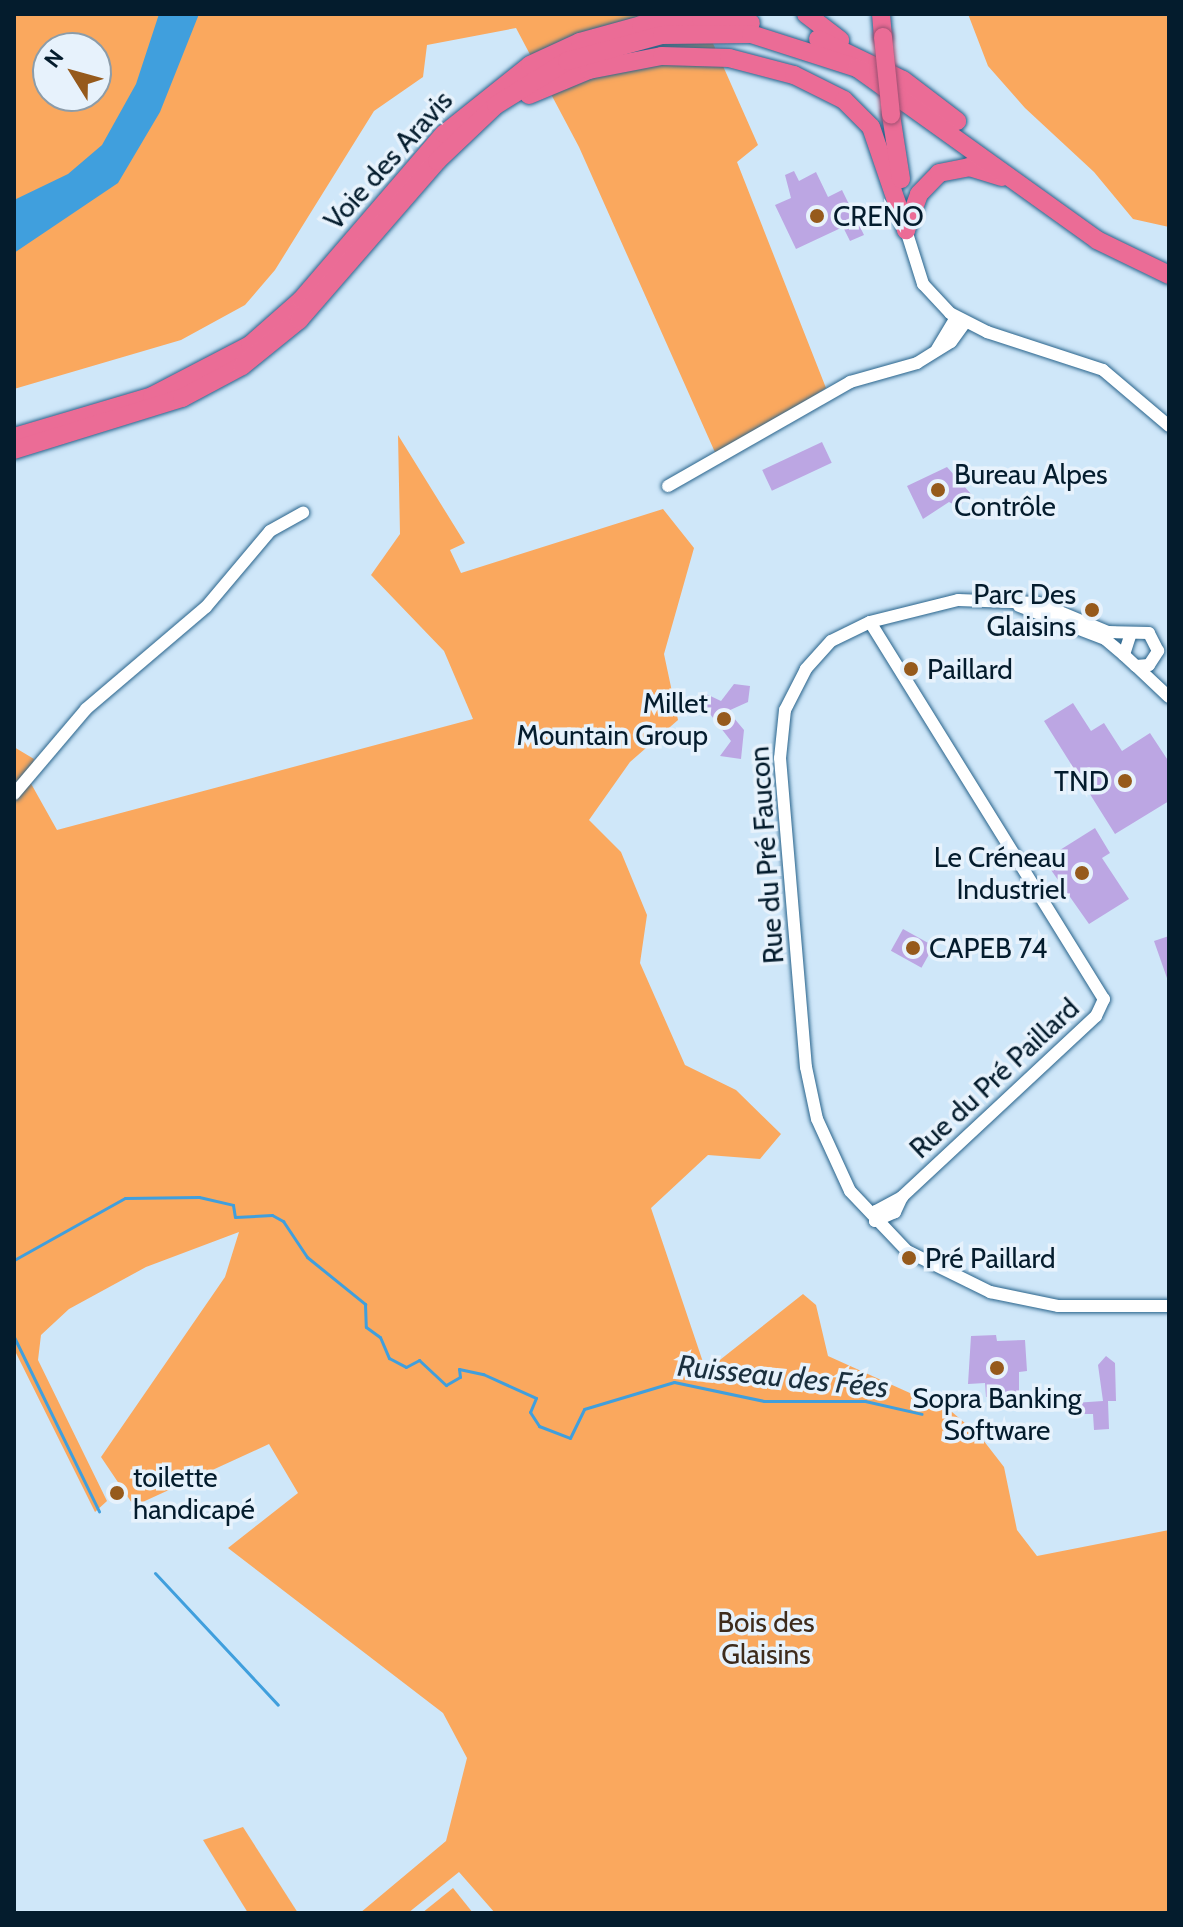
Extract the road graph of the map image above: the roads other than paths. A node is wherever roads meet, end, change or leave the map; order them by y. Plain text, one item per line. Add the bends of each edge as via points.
1 (675, 14) edge
2 (806, 14) edge
3 (881, 14) edge
4 (629, 27) junction
5 (886, 70) junction
6 (891, 115) junction
7 (880, 142) junction
8 (446, 151) junction
9 (1013, 182) junction
10 (1066, 218) junction
11 (906, 230) junction
12 (1169, 275) edge
13 (960, 320) junction
14 (1169, 426) edge
15 (14, 437) edge
16 (14, 450) edge
17 (668, 486) dead end
18 (303, 513) dead end
19 (1009, 602) junction
20 (870, 622) junction
21 (1131, 633) junction
22 (1153, 636) junction
23 (1169, 636) edge
24 (1169, 644) edge
25 (1124, 655) junction
26 (1155, 658) junction
27 (1136, 666) junction
28 (1158, 687) junction
29 (1169, 697) edge
30 (14, 794) edge
31 (879, 1217) junction
32 (1169, 1306) edge

1 - 4 highway
2 - 5 highway
3 - 6 highway, bridge
4 - 5 highway, Voie des Aravis via 701,19 767,26 823,41
4 - 15 highway, Voie des Aravis via 554,53 478,103 301,300 221,365 152,396
5 - 10 highway, Voie des Aravis via 928,97
6 - 7 highway
6 - 11 highway
7 - 8 highway via 858,113 809,81 746,61 675,55 617,62 555,82
7 - 11 highway
8 - 9 highway, Voie des Aravis via 496,105 567,61 643,38 722,33 800,45 874,77
8 - 16 highway, Voie des Aravis via 312,306 250,361 182,398
9 - 10 highway, Voie des Aravis
9 - 11 highway via 969,167 943,170 922,189
10 - 12 highway, Voie des Aravis via 1113,250
11 - 13 street via 923,284
13 - 14 street via 1103,370
13 - 17 street via 936,352 850,382
18 - 30 street via 270,531 206,607 86,709
19 - 20 street, Rue du Pré Faucon via 958,600
19 - 21 street, Rue du Pré Faucon via 1038,603 1108,632
19 - 25 street, Rue du Pré Faucon via 1105,639
20 - 31 street, Rue du Pré Faucon via 839,636 812,660 789,699 780,744 806,1067 817,1119 837,1164
20 - 31 street, Rue du Pré Paillard via 1104,999 1096,1016
21 - 22 street, Rue du Pré Faucon
21 - 25 street
22 - 23 street, Rue du Pré Faucon
22 - 26 street
24 - 26 street
25 - 27 street, Rue du Pré Faucon
26 - 27 street
26 - 28 street
27 - 28 street, Rue du Pré Faucon
28 - 29 street, Rue du Pré Faucon
31 - 32 street, Rue du Pré Faucon via 928,1262 979,1288 1042,1304

